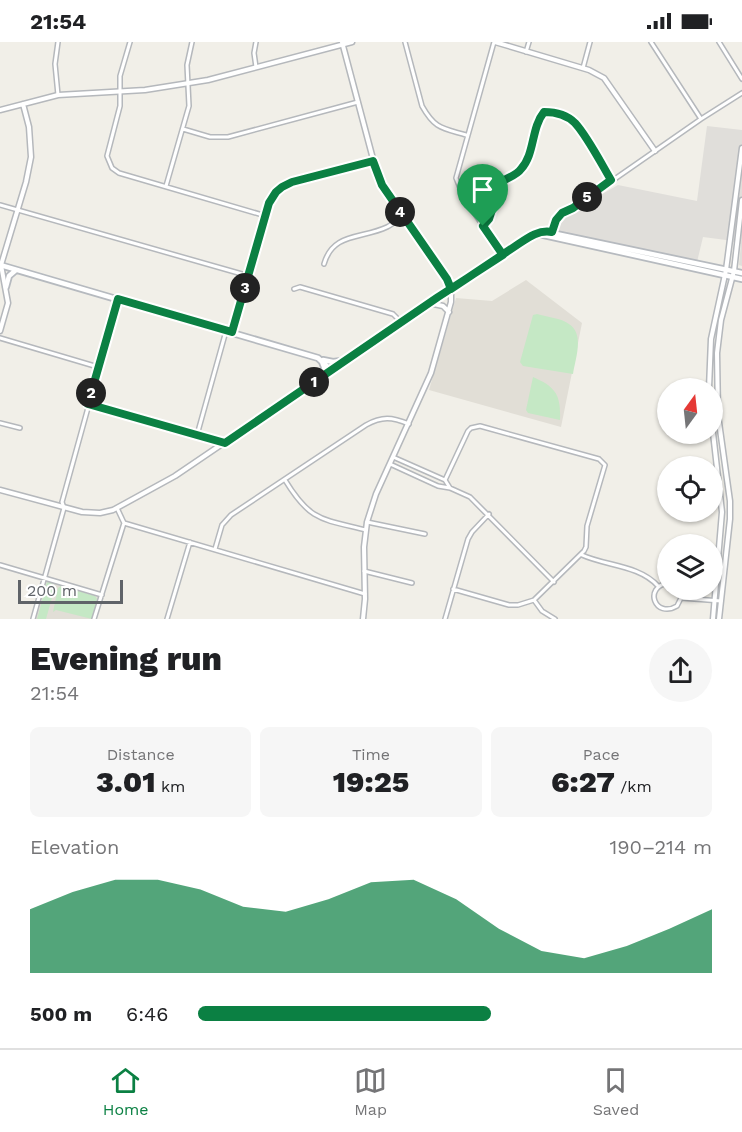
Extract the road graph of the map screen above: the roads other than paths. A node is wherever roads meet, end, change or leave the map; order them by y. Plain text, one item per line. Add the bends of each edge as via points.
1 (58, 42) edge
2 (130, 42) edge
3 (192, 42) edge
4 (256, 42) edge
5 (352, 42) edge
6 (405, 42) edge
7 (494, 42) edge
8 (529, 42) edge
9 (590, 42) edge
10 (651, 42) edge
11 (719, 42) edge
12 (342, 43) edge
13 (526, 52) junction
14 (256, 68) junction
15 (583, 68) junction
16 (742, 79) edge
17 (188, 83) junction
18 (120, 91) junction
19 (742, 93) edge
20 (58, 95) junction
21 (358, 102) junction
22 (23, 104) junction
23 (0, 110) edge
24 (701, 119) junction
25 (183, 129) junction
26 (466, 135) junction
27 (742, 148) edge
28 (655, 151) junction
29 (373, 161) junction
30 (611, 180) junction
31 (166, 187) junction
32 (742, 200) edge
33 (0, 205) edge
34 (18, 210) junction
35 (266, 216) junction
36 (403, 216) junction
37 (483, 226) junction
38 (552, 232) junction
39 (539, 234) junction
40 (503, 255) junction
41 (324, 264) dead end
42 (0, 265) edge
43 (16, 270) junction
44 (725, 272) junction
45 (742, 273) edge
46 (733, 274) junction
47 (249, 276) junction
48 (742, 279) edge
49 (6, 288) junction
50 (294, 289) dead end
51 (451, 289) junction
52 (118, 299) junction
53 (429, 303) junction
54 (449, 313) junction
55 (401, 322) junction
56 (0, 331) edge
57 (229, 332) junction
58 (0, 338) edge
59 (318, 358) junction
60 (344, 361) junction
61 (98, 367) junction
62 (332, 370) junction
63 (324, 375) junction
64 (709, 378) edge
65 (88, 404) junction
66 (0, 423) edge
67 (409, 424) junction
68 (20, 428) dead end
69 (197, 435) junction
70 (225, 443) junction
71 (714, 444) edge
72 (393, 457) junction
73 (390, 464) junction
74 (285, 479) junction
75 (444, 479) junction
76 (438, 486) junction
77 (450, 488) junction
78 (0, 490) edge
79 (64, 508) junction
80 (117, 508) junction
81 (489, 514) junction
82 (367, 522) junction
83 (124, 523) junction
84 (366, 530) junction
85 (425, 534) dead end
86 (720, 534) edge
87 (190, 542) junction
88 (215, 549) junction
89 (582, 555) junction
90 (0, 565) edge
91 (364, 571) junction
92 (44, 578) junction
93 (554, 582) junction
94 (412, 583) dead end
95 (657, 585) edge
96 (657, 588) edge
97 (453, 589) junction
98 (365, 594) junction
99 (102, 596) junction
100 (534, 600) junction
101 (680, 600) edge
102 (715, 600) joint
103 (722, 601) junction
104 (33, 619) edge
105 (94, 619) edge
106 (167, 619) edge
107 (363, 619) edge
108 (445, 619) edge
109 (555, 619) edge
110 (713, 619) edge
111 (719, 619) edge

1 - 20 street
2 - 18 street
3 - 17 street
4 - 14 street
5 - 12 street
6 - 26 street via 426,114 443,129
7 - 13 street
7 - 26 street
8 - 13 street
9 - 15 street
10 - 24 street
11 - 16 street
12 - 14 street
12 - 21 street
13 - 15 street
14 - 17 street
15 - 28 street via 604,78
17 - 18 street
17 - 25 street via 189,106
18 - 20 street
18 - 31 street via 107,156 111,168
19 - 24 street
20 - 22 street
21 - 25 street via 228,137 210,137
21 - 29 street
22 - 23 street
22 - 34 street via 31,157
24 - 28 street
25 - 31 street
26 - 37 street via 456,178
27 - 44 street
28 - 30 street
29 - 35 street via 282,187 271,199
29 - 36 street via 382,185
30 - 37 street via 575,123 544,112 538,119 523,168 501,182
30 - 38 street via 562,213
31 - 35 street
32 - 46 street
33 - 34 street
34 - 42 street
34 - 47 street
35 - 47 street
36 - 41 street via 387,227 338,243
36 - 51 street
37 - 40 street
38 - 39 main road
38 - 44 main road
39 - 40 main road
39 - 44 main road
40 - 51 main road
42 - 43 main road
42 - 49 street
43 - 49 main road via 8,278
43 - 52 main road
44 - 46 main road
44 - 64 street via 711,339
45 - 46 main road
46 - 48 main road
46 - 103 street via 721,320 717,360 718,415 730,501
47 - 57 street
49 - 56 street via 8,305
50 - 55 street via 300,287 393,314
51 - 53 main road
51 - 54 street
52 - 57 main road
52 - 61 street
53 - 54 street via 443,306
53 - 55 main road
54 - 67 street via 427,385
55 - 60 main road
57 - 59 main road
57 - 69 street
58 - 61 street
59 - 60 main road
59 - 62 main road
59 - 63 main road
60 - 62 main road
61 - 65 street
62 - 63 street
63 - 70 street
65 - 69 street
65 - 79 street via 62,502
66 - 68 street
67 - 72 street
67 - 74 street via 377,419
69 - 70 street
70 - 80 street
71 - 86 street via 722,512
72 - 73 street
72 - 75 street
73 - 76 street
73 - 82 street
74 - 84 street via 301,504 314,515
74 - 88 street via 227,518
75 - 76 street
75 - 77 street
75 - 89 street via 471,428 484,426 603,461
76 - 77 street
77 - 81 street via 470,496
78 - 79 street
79 - 80 street via 91,513
79 - 92 street
80 - 83 street
81 - 93 street
81 - 97 street via 468,538
82 - 84 street
82 - 85 street
83 - 87 street
83 - 99 street
84 - 91 street
87 - 88 street
87 - 106 street
88 - 98 street
89 - 93 street
89 - 95 street via 639,572
90 - 92 street
91 - 94 street
91 - 98 street
92 - 99 street
92 - 104 street
93 - 100 street
96 - 101 street via 654,600 663,609 677,606
97 - 100 street via 510,605
97 - 108 street
98 - 107 street
99 - 105 street
100 - 109 street
102 - 103 street
102 - 110 street
103 - 111 street

